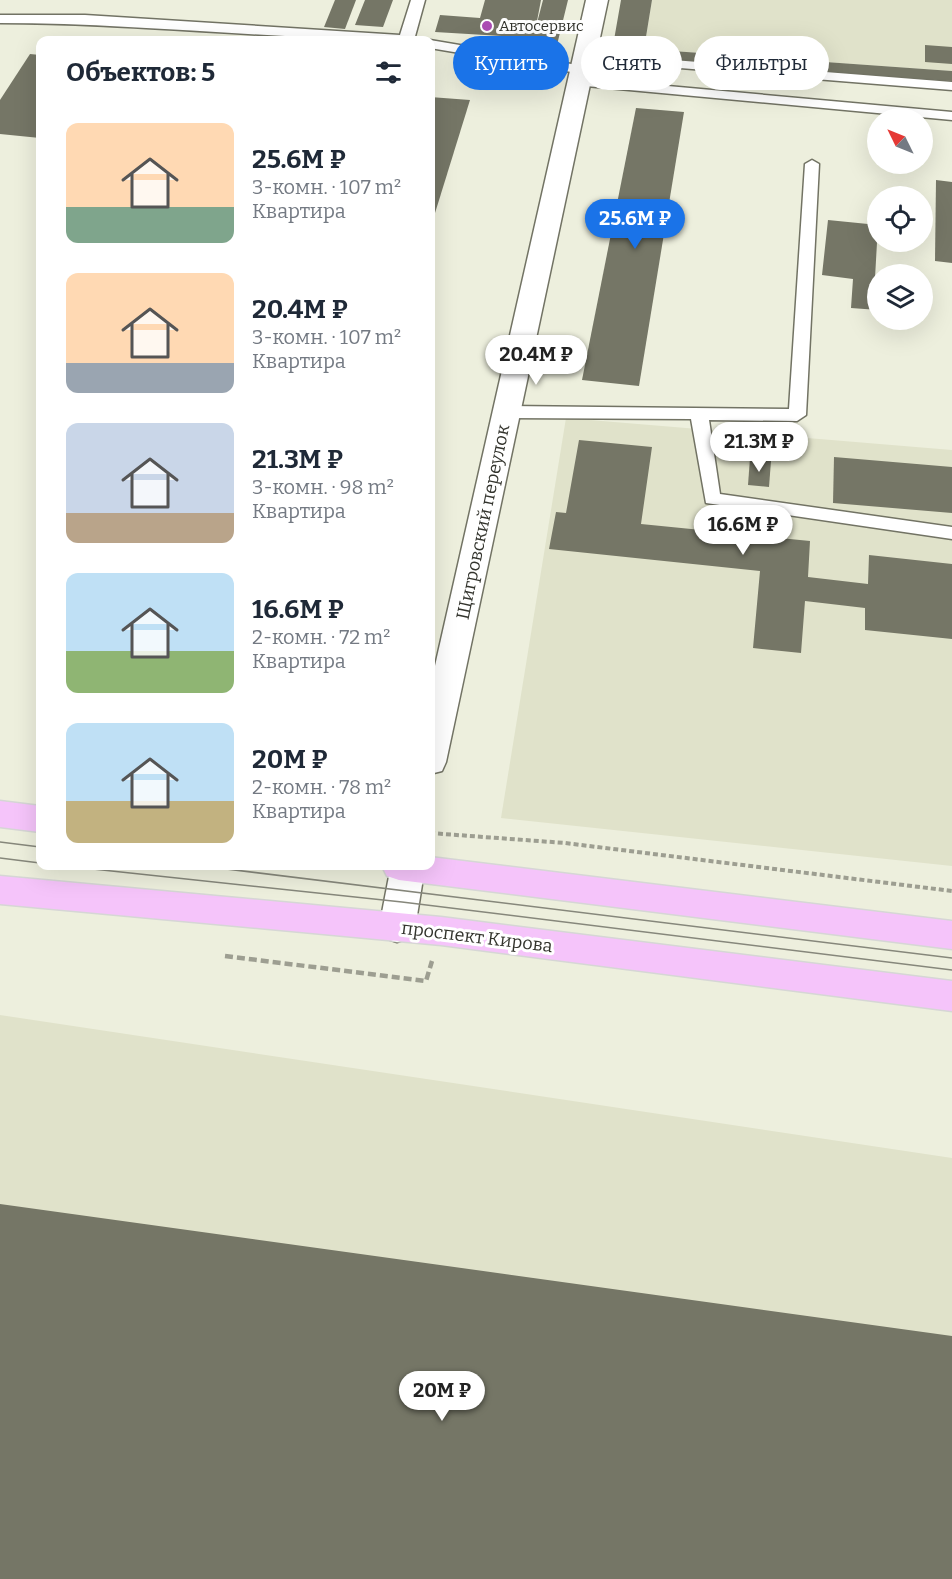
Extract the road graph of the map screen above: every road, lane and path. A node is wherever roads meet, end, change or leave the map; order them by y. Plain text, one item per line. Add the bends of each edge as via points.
1 (418, 0) edge
2 (597, 0) edge
3 (0, 19) edge
4 (345, 36) edge
5 (407, 36) edge
6 (590, 36) edge
7 (435, 45) edge
8 (581, 70) edge
9 (682, 75) edge
10 (581, 79) edge
11 (682, 82) edge
12 (952, 87) edge
13 (952, 116) edge
14 (812, 164) dead end
15 (508, 412) junction
16 (699, 414) junction
17 (952, 533) edge
18 (435, 740) edge
19 (0, 814) edge
20 (36, 818) edge
21 (435, 833) edge
22 (404, 870) edge
23 (434, 870) edge
24 (0, 890) edge
25 (952, 891) edge
26 (397, 928) junction
27 (952, 935) edge
28 (952, 996) edge

1 - 5 lane
2 - 6 street, Щигровский переулок
3 - 4 lane via 85,19
7 - 8 lane
9 - 12 lane
10 - 15 street, Щигровский переулок
11 - 13 lane
14 - 16 lane via 797,416
15 - 16 lane
15 - 18 street, Щигровский переулок
16 - 17 lane via 712,499
19 - 20 main road
21 - 25 path via 565,843
22 - 26 street
23 - 27 main road
24 - 26 main road, проспект Кирова
26 - 28 main road, проспект Кирова

